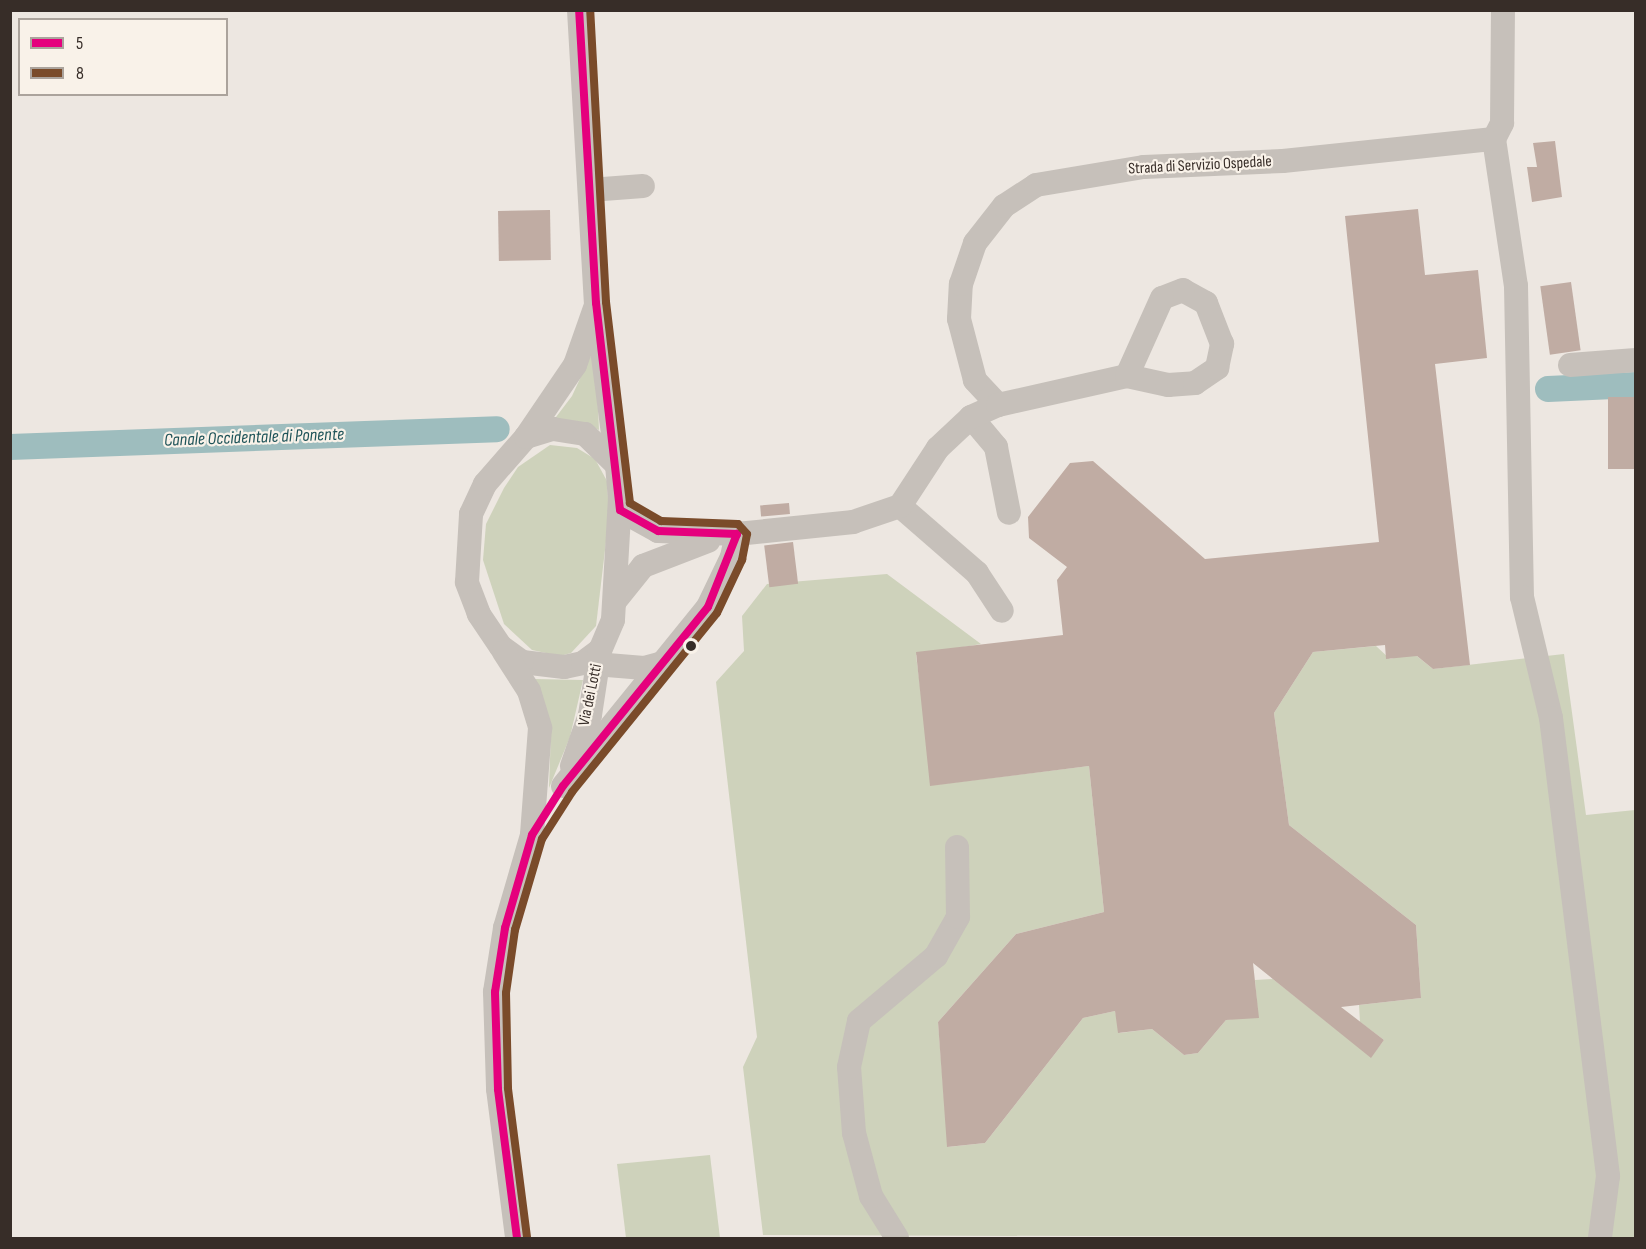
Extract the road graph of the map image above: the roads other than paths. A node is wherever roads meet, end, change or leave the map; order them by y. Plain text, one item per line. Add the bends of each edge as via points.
1 (579, 10) edge
2 (1503, 10) edge
3 (1494, 139) junction
4 (644, 186) dead end
5 (590, 190) junction
6 (596, 303) junction
7 (1635, 360) edge
8 (1570, 365) dead end
9 (1127, 376) dead end
10 (998, 405) junction
11 (972, 417) junction
12 (526, 437) junction
13 (616, 465) junction
14 (900, 506) junction
15 (620, 510) junction
16 (1009, 513) dead end
17 (737, 534) junction
18 (614, 602) junction
19 (1002, 611) dead end
20 (501, 647) junction
21 (594, 659) junction
22 (663, 663) junction
23 (563, 786) junction
24 (532, 835) junction
25 (957, 847) dead end
26 (517, 1239) edge
27 (897, 1239) edge
28 (1600, 1239) edge

1 - 5 street, Via dei Lotti
2 - 3 street via 1502,123
3 - 10 street, Strada di Servizio Ospedale via 1283,162 1144,167 1036,185 1004,207 975,243 961,284 966,352 975,380
3 - 28 street via 1516,286 1522,597 1551,718 1608,1176
4 - 5 street
5 - 6 street, Via dei Lotti
6 - 12 street, Via dei Lotti via 575,365
6 - 13 street, Via dei Lotti
7 - 8 street
9 - 10 street
10 - 11 street
11 - 14 street via 938,448
11 - 16 street via 996,447
12 - 13 street via 553,429 585,434
12 - 20 street, Via dei Lotti via 485,484 471,514 466,549 467,582 479,614
13 - 15 street, Via dei Lotti
14 - 17 street via 853,522
14 - 19 street via 977,573
15 - 17 street via 658,531
15 - 18 street, Via dei Lotti
17 - 18 street via 684,548 643,566
17 - 22 street via 722,584
18 - 21 street, Via dei Lotti
20 - 21 street, Via dei Lotti via 542,667
20 - 24 street, Via dei Lotti via 529,691 540,728
21 - 22 street via 644,668
21 - 23 street, Via dei Lotti via 590,714
22 - 23 street
23 - 24 street, Via dei Lotti
24 - 26 street, Via dei Lotti via 506,928 495,992 498,1089
25 - 27 street via 958,917 936,956 859,1021 849,1068 854,1133 871,1196

